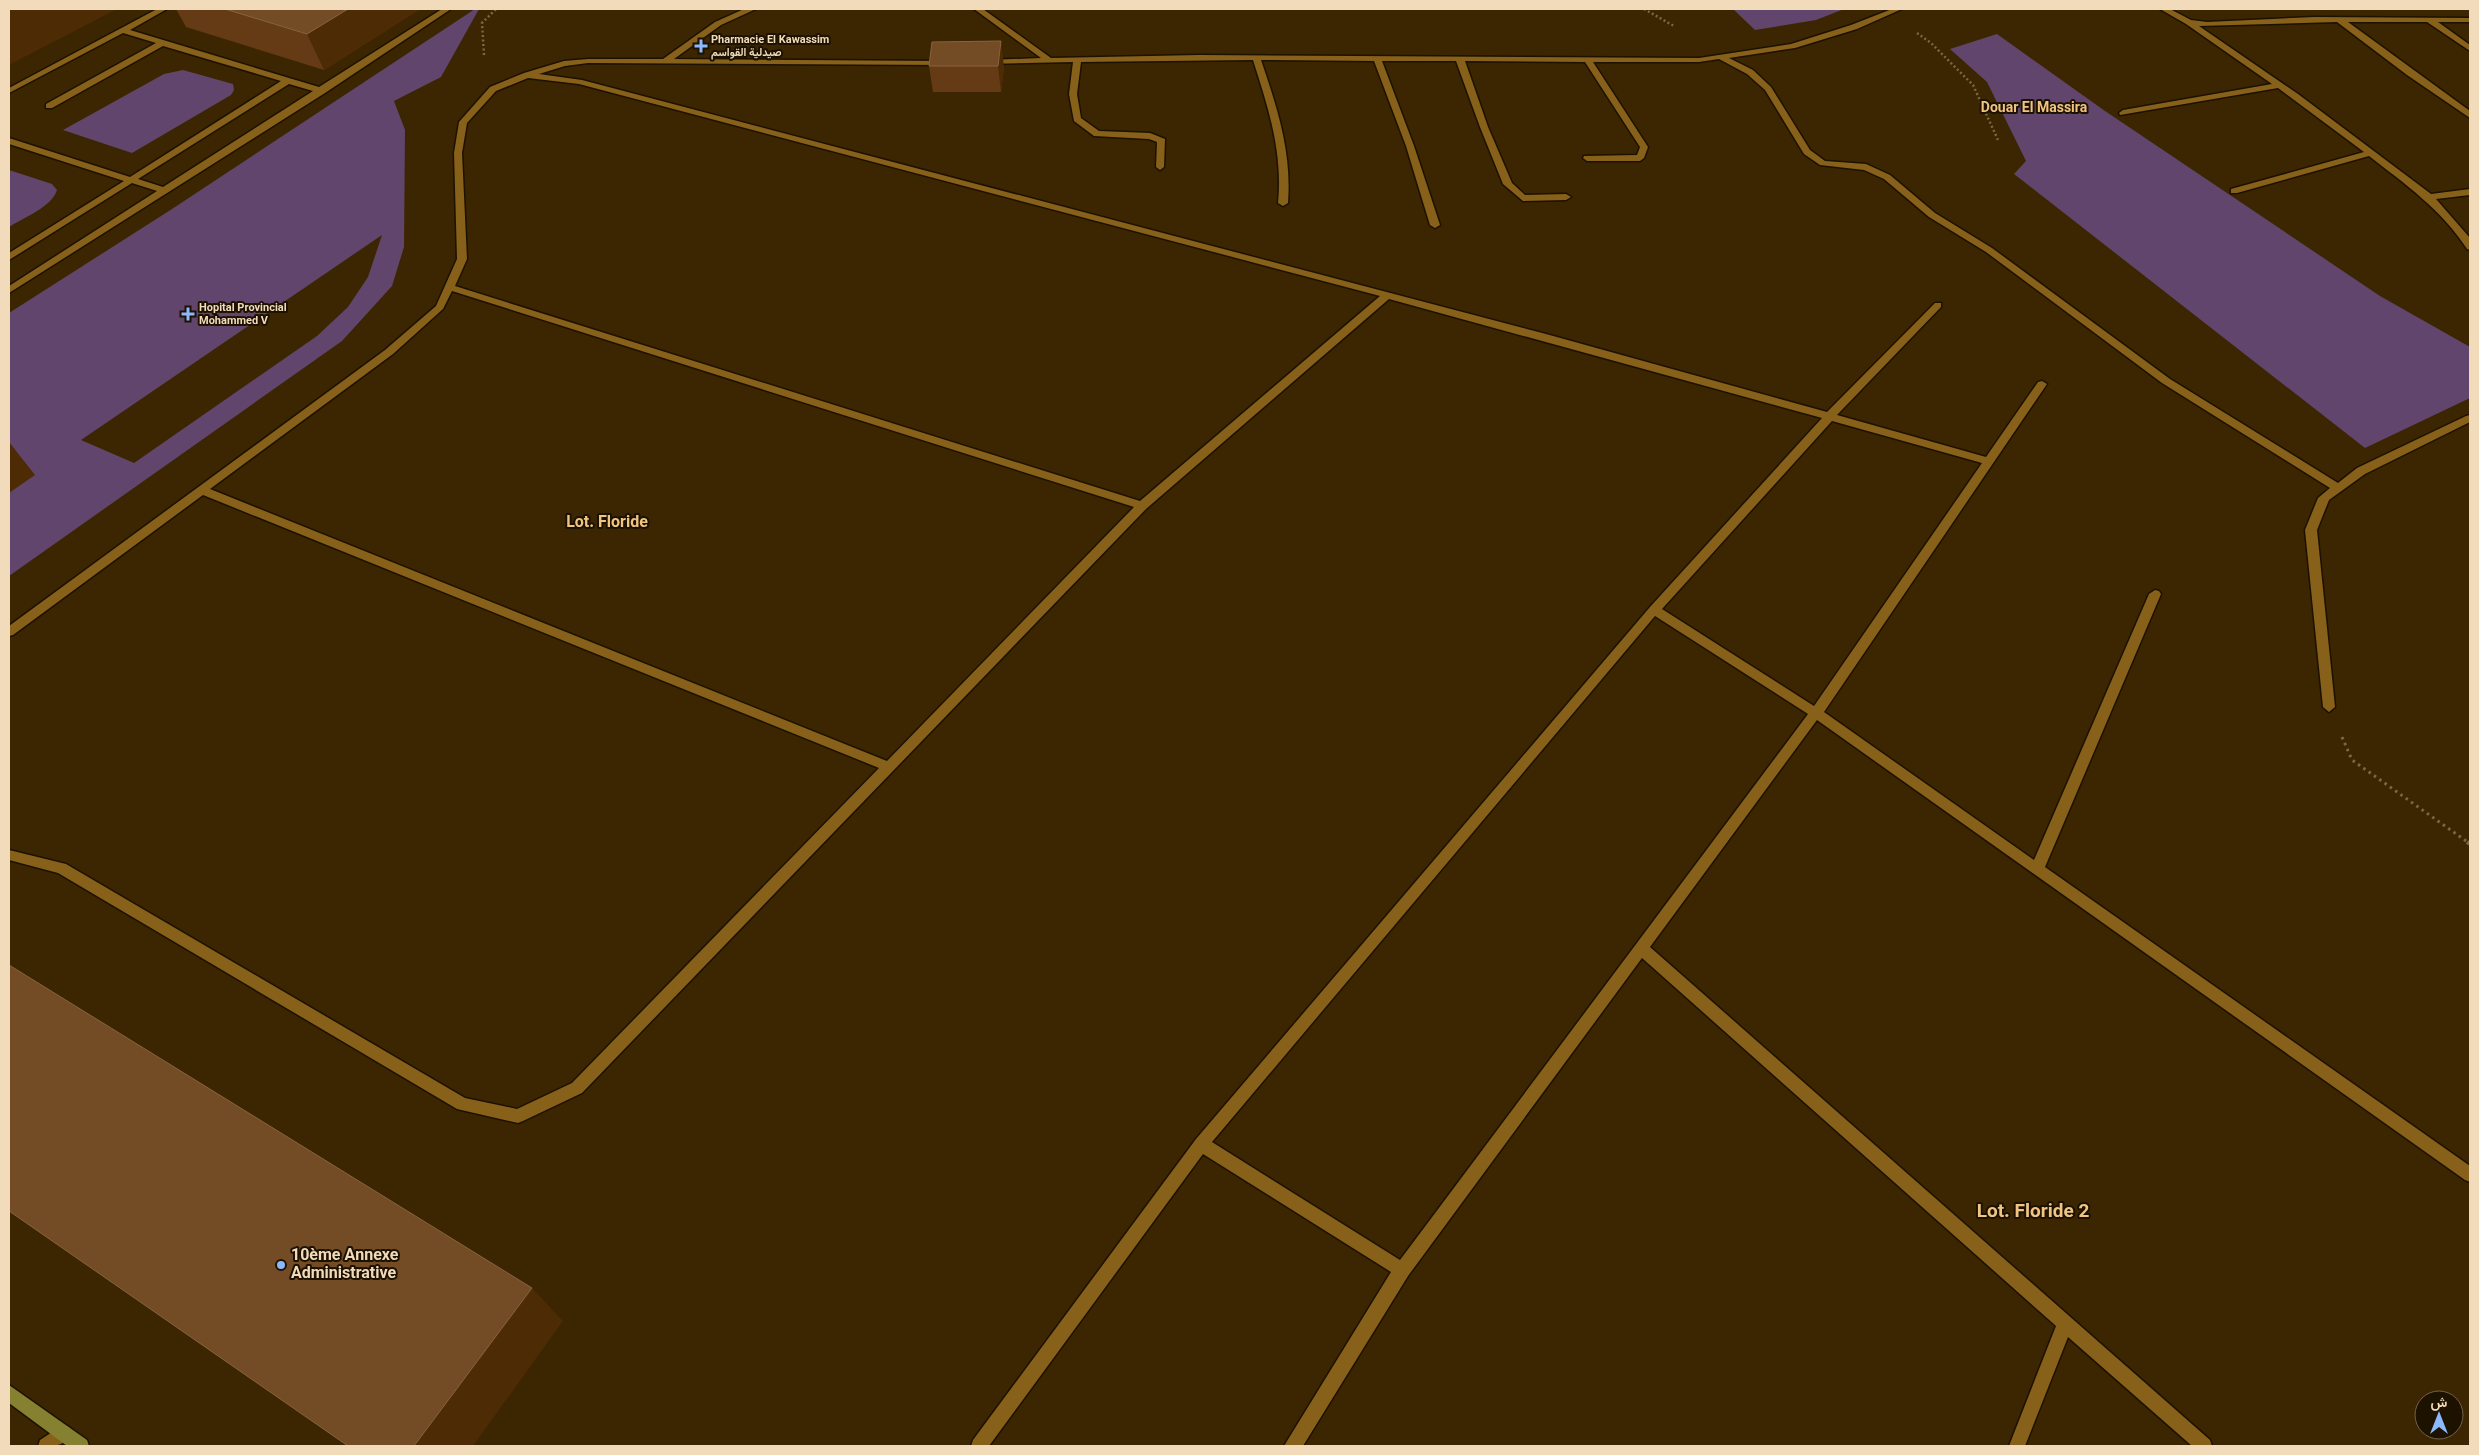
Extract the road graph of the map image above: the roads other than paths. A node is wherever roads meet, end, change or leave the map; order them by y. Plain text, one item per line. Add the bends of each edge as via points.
1 (163, 9) edge
2 (447, 9) edge
3 (752, 9) edge
4 (978, 9) edge
5 (1898, 9) edge
6 (2164, 9) edge
7 (2368, 9) edge
8 (2339, 19) junction
9 (2381, 19) junction
10 (2428, 19) junction
11 (2470, 20) edge
12 (2189, 22) junction
13 (124, 31) junction
14 (162, 43) junction
15 (2470, 49) edge
16 (1256, 57) junction
17 (1378, 57) junction
18 (1459, 57) junction
19 (1721, 57) junction
20 (666, 60) junction
21 (1050, 60) junction
22 (1077, 60) junction
23 (1588, 60) junction
24 (977, 62) edge
25 (959, 63) edge
26 (527, 75) junction
27 (288, 81) junction
28 (2279, 85) junction
29 (9, 91) edge
30 (322, 91) junction
31 (49, 106) dead end
32 (2122, 113) dead end
33 (2470, 115) edge
34 (9, 141) edge
35 (2370, 153) junction
36 (1587, 158) dead end
37 (1160, 167) dead end
38 (130, 182) junction
39 (165, 191) junction
40 (2234, 191) dead end
41 (2470, 192) edge
42 (1566, 197) dead end
43 (2429, 197) junction
44 (1283, 203) dead end
45 (1434, 225) dead end
46 (2470, 247) edge
47 (9, 257) edge
48 (449, 287) junction
49 (9, 290) edge
50 (1388, 295) junction
51 (1938, 305) dead end
52 (2042, 384) dead end
53 (1829, 416) junction
54 (2470, 418) edge
55 (1989, 461) junction
56 (2338, 488) junction
57 (201, 490) junction
58 (1142, 506) junction
59 (2154, 594) dead end
60 (1654, 610) junction
61 (9, 632) edge
62 (2329, 707) road end
63 (1816, 713) junction
64 (890, 766) junction
65 (9, 856) edge
66 (2037, 869) junction
67 (1642, 948) junction
68 (1201, 1144) junction
69 (2470, 1175) edge
70 (1402, 1270) junction
71 (2066, 1324) junction
72 (9, 1394) edge
73 (63, 1433) junction
74 (46, 1446) edge
75 (81, 1446) edge
76 (980, 1446) edge
77 (1293, 1446) edge
78 (2017, 1446) edge
79 (2204, 1446) edge

1 - 13 street
2 - 30 street
3 - 20 street via 733,14 711,27
4 - 21 street
5 - 19 street via 1792,46
6 - 12 street
7 - 9 street
8 - 9 street
8 - 12 street
8 - 33 street
9 - 10 street
10 - 11 street
10 - 15 street
12 - 28 street
13 - 14 street
13 - 29 street
14 - 27 street
14 - 31 street
16 - 17 street
16 - 22 street
16 - 44 street via 1280,135 1287,181
17 - 18 street
17 - 45 street
18 - 23 street
18 - 42 street via 1508,184 1523,198
19 - 23 street via 1699,60
19 - 56 street via 1750,72 1768,89 1807,152 1823,163 1866,168 1887,177 1932,215 1989,250 2166,381
20 - 25 street
20 - 26 street via 588,61
21 - 22 street
21 - 24 street
22 - 37 street via 1073,94 1077,119 1097,134 1150,136 1162,141
23 - 36 street via 1644,147 1640,158
26 - 48 street via 493,89 463,122 458,152 462,260
26 - 50 street via 579,82
27 - 30 street
27 - 38 street
28 - 32 street
28 - 35 street
30 - 39 street
34 - 38 street
35 - 40 street
35 - 43 street
38 - 39 street
38 - 47 street
39 - 49 street
41 - 43 street
43 - 46 street
48 - 57 street via 440,307 390,352
48 - 58 street
50 - 53 street
50 - 58 street
51 - 53 street
52 - 55 street
53 - 55 street
53 - 60 street
54 - 56 street via 2361,471
55 - 63 street
56 - 62 street via 2324,498 2310,530
57 - 61 street
57 - 64 street
58 - 64 street
59 - 66 street
60 - 63 street
60 - 68 street
63 - 66 street
63 - 67 street
64 - 65 street via 577,1088 518,1116 462,1104 61,868
66 - 69 street
67 - 70 street
67 - 71 street
68 - 70 street
68 - 76 street
70 - 77 street
71 - 78 street
71 - 79 street
72 - 73 street
73 - 74 street
73 - 75 street

